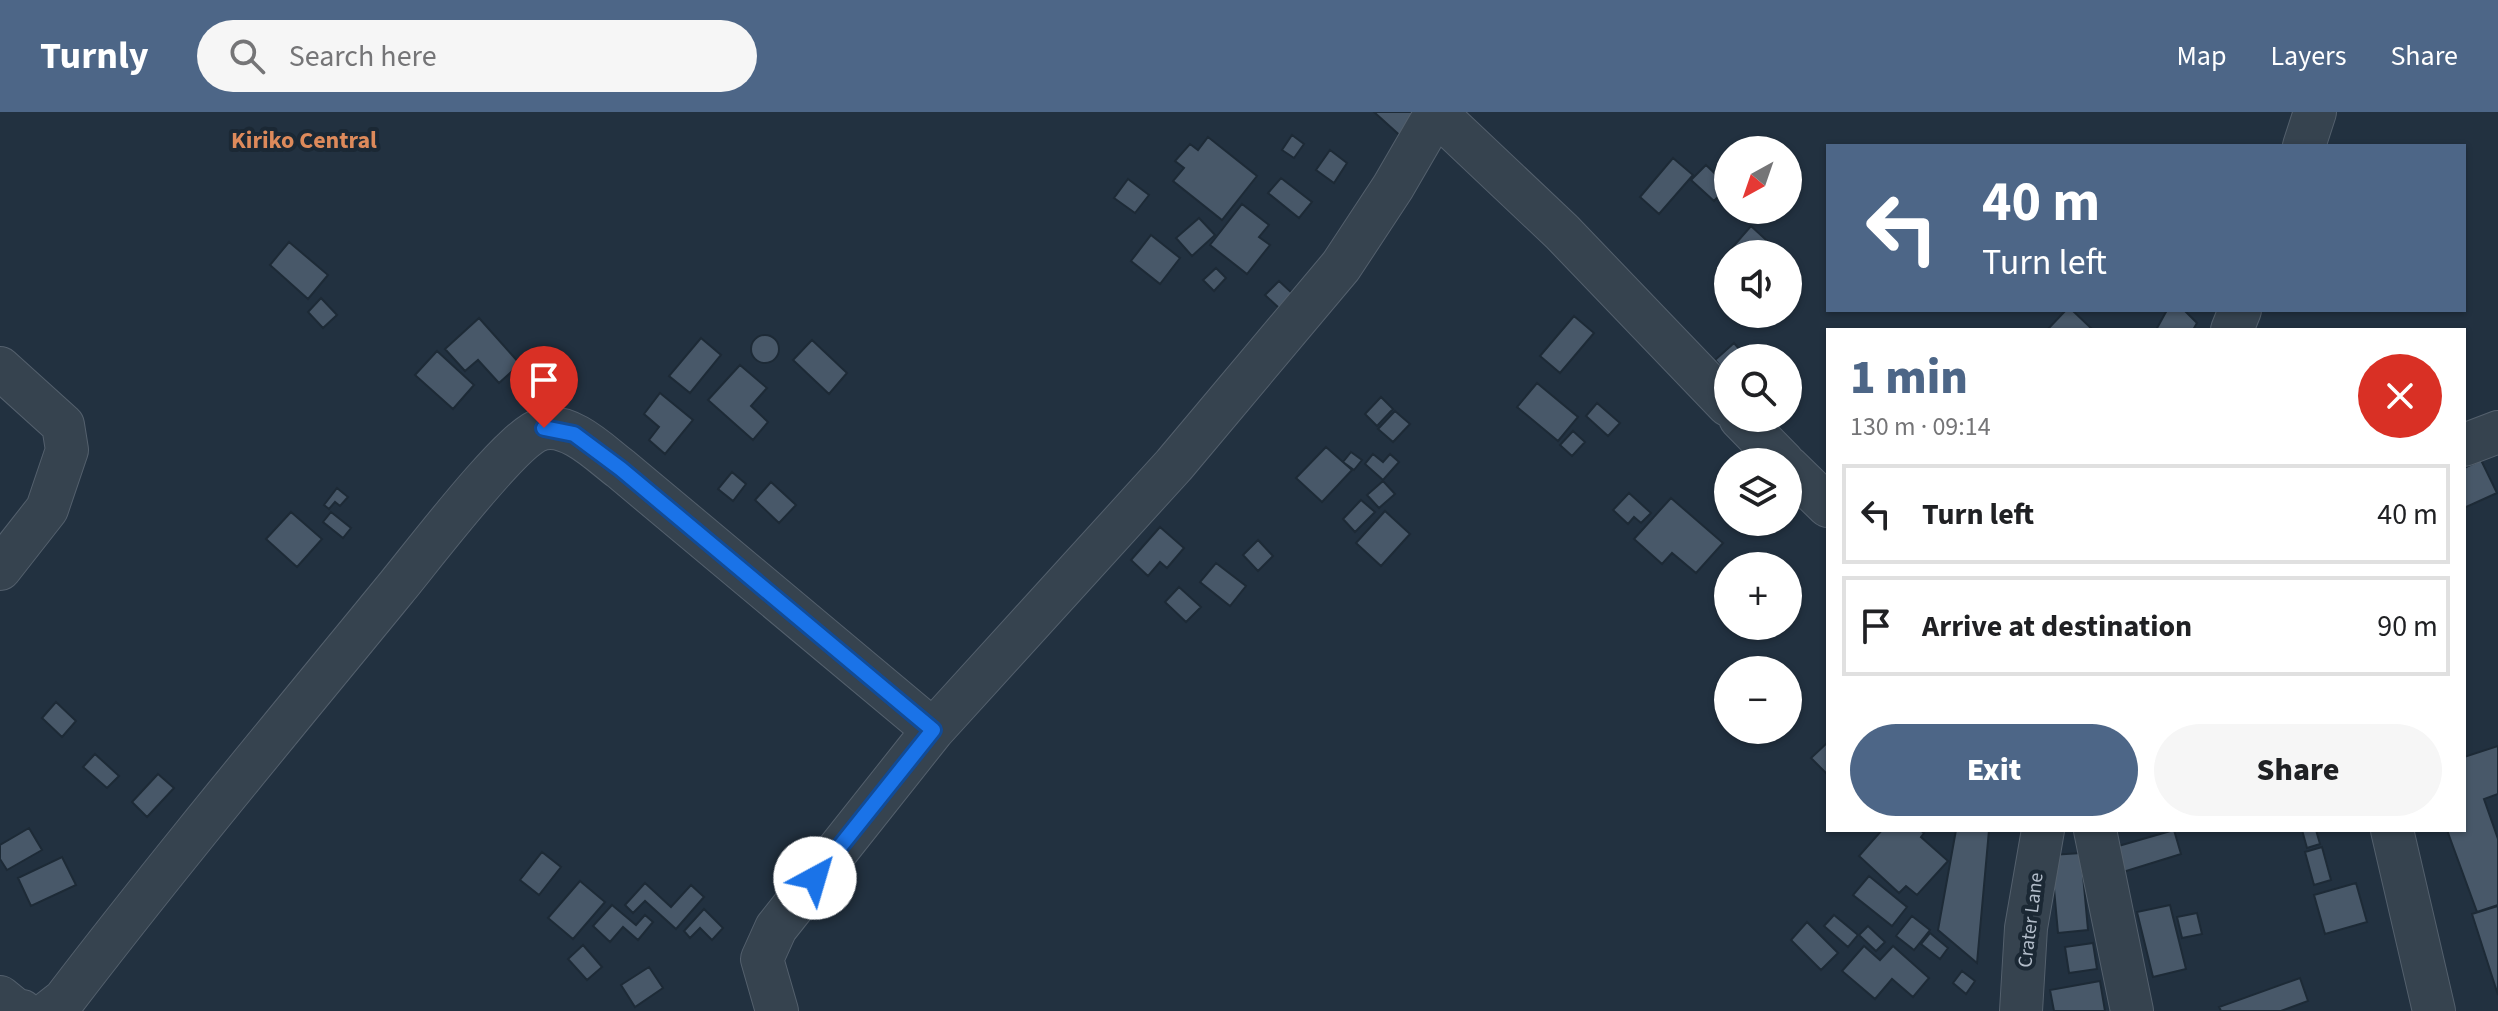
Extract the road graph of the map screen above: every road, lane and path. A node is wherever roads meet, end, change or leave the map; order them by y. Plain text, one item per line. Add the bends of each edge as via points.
1 (1435, 112) edge
2 (2315, 112) edge
3 (2305, 144) edge
4 (0, 368) edge
5 (1714, 390) edge
6 (1754, 432) edge
7 (2498, 432) edge
8 (2466, 444) edge
9 (1769, 448) edge
10 (1802, 481) edge
11 (1826, 504) edge
12 (0, 569) edge
13 (933, 730) junction
14 (2043, 832) edge
15 (2095, 832) edge
16 (2392, 832) edge
17 (0, 997) edge
18 (22, 1011) edge
19 (50, 1011) edge
20 (777, 1011) edge
21 (2021, 1011) edge
22 (2132, 1011) edge
23 (2434, 1011) edge

1 - 5 street via 1562,232
1 - 13 street via 1341,266 1174,465
2 - 3 street
4 - 12 street via 63,425 67,450 47,509
6 - 9 street
7 - 8 street
10 - 11 street
13 - 19 street via 621,469 574,434 544,428 522,439 452,519
13 - 20 street via 776,928 762,959
14 - 21 street, Crater Lane via 2026,928
15 - 22 street
16 - 23 street
17 - 18 street

